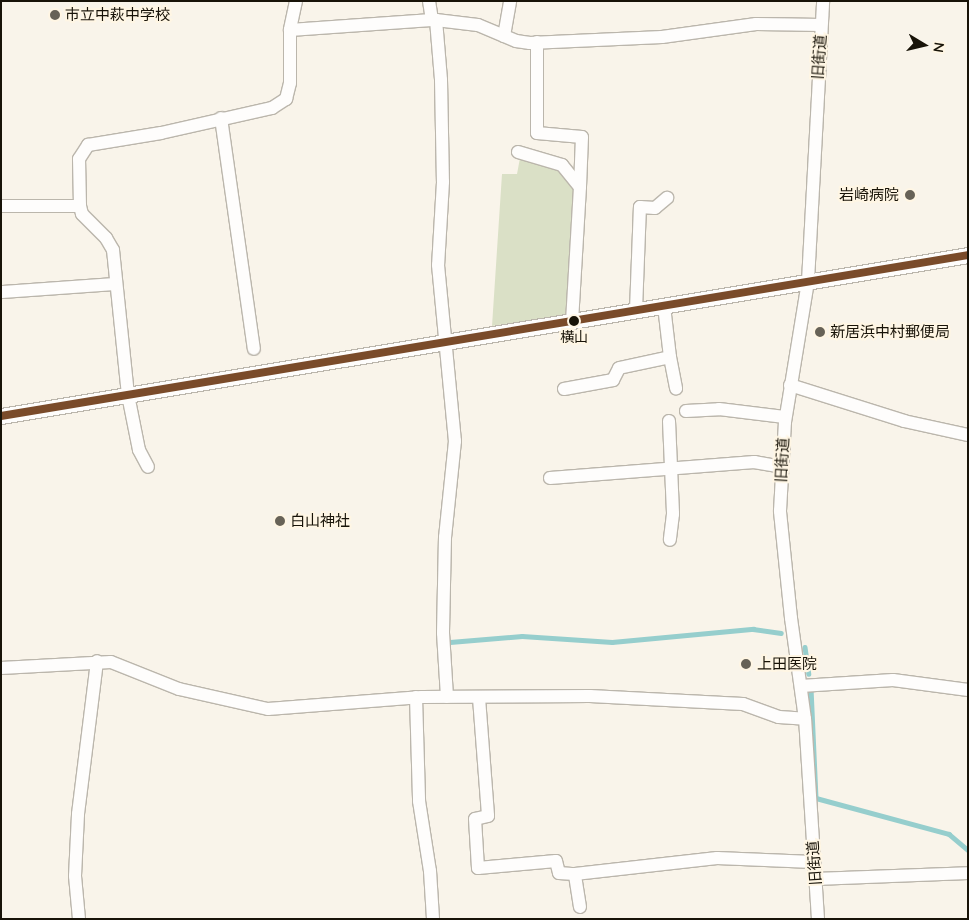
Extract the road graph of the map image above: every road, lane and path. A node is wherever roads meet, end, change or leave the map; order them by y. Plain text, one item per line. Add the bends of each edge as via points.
1 (296, 1) edge
2 (429, 1) edge
3 (510, 1) edge
4 (823, 1) edge
5 (434, 20) junction
6 (821, 25) junction
7 (290, 30) junction
8 (504, 36) junction
9 (537, 42) junction
10 (221, 118) junction
11 (518, 152) dead end
12 (580, 187) junction
13 (667, 198) dead end
14 (1, 206) edge
15 (80, 206) junction
16 (968, 255) edge
17 (808, 281) junction
18 (116, 284) junction
19 (1, 292) edge
20 (664, 306) junction
21 (636, 310) junction
22 (572, 321) junction
23 (443, 344) junction
24 (254, 349) dead end
25 (670, 357) junction
26 (790, 385) junction
27 (676, 388) dead end
28 (564, 389) dead end
29 (128, 395) junction
30 (686, 411) dead end
31 (1, 416) edge
32 (785, 417) junction
33 (669, 421) dead end
34 (968, 435) edge
35 (148, 467) dead end
36 (781, 467) junction
37 (672, 468) junction
38 (550, 478) dead end
39 (670, 540) dead end
40 (96, 661) junction
41 (1, 668) edge
42 (801, 686) junction
43 (968, 690) edge
44 (416, 697) junction
45 (447, 697) junction
46 (479, 698) junction
47 (805, 719) junction
48 (813, 862) junction
49 (968, 873) edge
50 (575, 874) junction
51 (815, 879) junction
52 (580, 907) dead end
53 (79, 919) edge
54 (433, 919) edge
55 (818, 919) edge

1 - 7 street
2 - 5 street
3 - 8 street
4 - 6 street, 旧街道
5 - 7 street
5 - 8 street via 478,24
5 - 23 street via 444,182 438,265
6 - 9 street via 756,24 662,37
6 - 17 street, 旧街道
7 - 10 street via 290,83 286,99 272,108
8 - 9 street via 516,41
9 - 12 street via 537,133 582,137
10 - 15 street via 161,133 88,144 79,159
10 - 24 street
11 - 12 street via 562,165
12 - 22 street
13 - 21 street via 655,208 640,207
14 - 15 street
15 - 18 street via 82,214 114,250
16 - 17 street
17 - 20 street
17 - 26 street, 旧街道
18 - 19 street
18 - 29 street
20 - 21 street
20 - 25 street
21 - 22 street
22 - 23 street
23 - 29 street
23 - 45 street via 456,441 445,536 443,633
25 - 27 street
25 - 28 street via 619,368 613,380
26 - 32 street, 旧街道
26 - 34 street via 904,421
29 - 31 street
29 - 35 street via 139,450
30 - 32 street via 719,409
32 - 36 street, 旧街道
33 - 37 street
36 - 37 street via 754,462
36 - 42 street, 旧街道 via 780,511
37 - 38 street
37 - 39 street
40 - 41 street
40 - 44 street via 111,662 179,689 268,709
40 - 53 street via 78,814 74,876
42 - 43 street via 893,680
42 - 47 street, 旧街道
44 - 45 street
44 - 54 street via 419,801 430,871
45 - 46 street
46 - 47 street via 590,696 744,704 779,717
46 - 50 street via 488,816 475,819 478,868 556,861 559,873
47 - 48 street, 旧街道
48 - 50 street via 717,858
48 - 51 street, 旧街道
49 - 51 street
50 - 52 street
51 - 55 street, 旧街道

